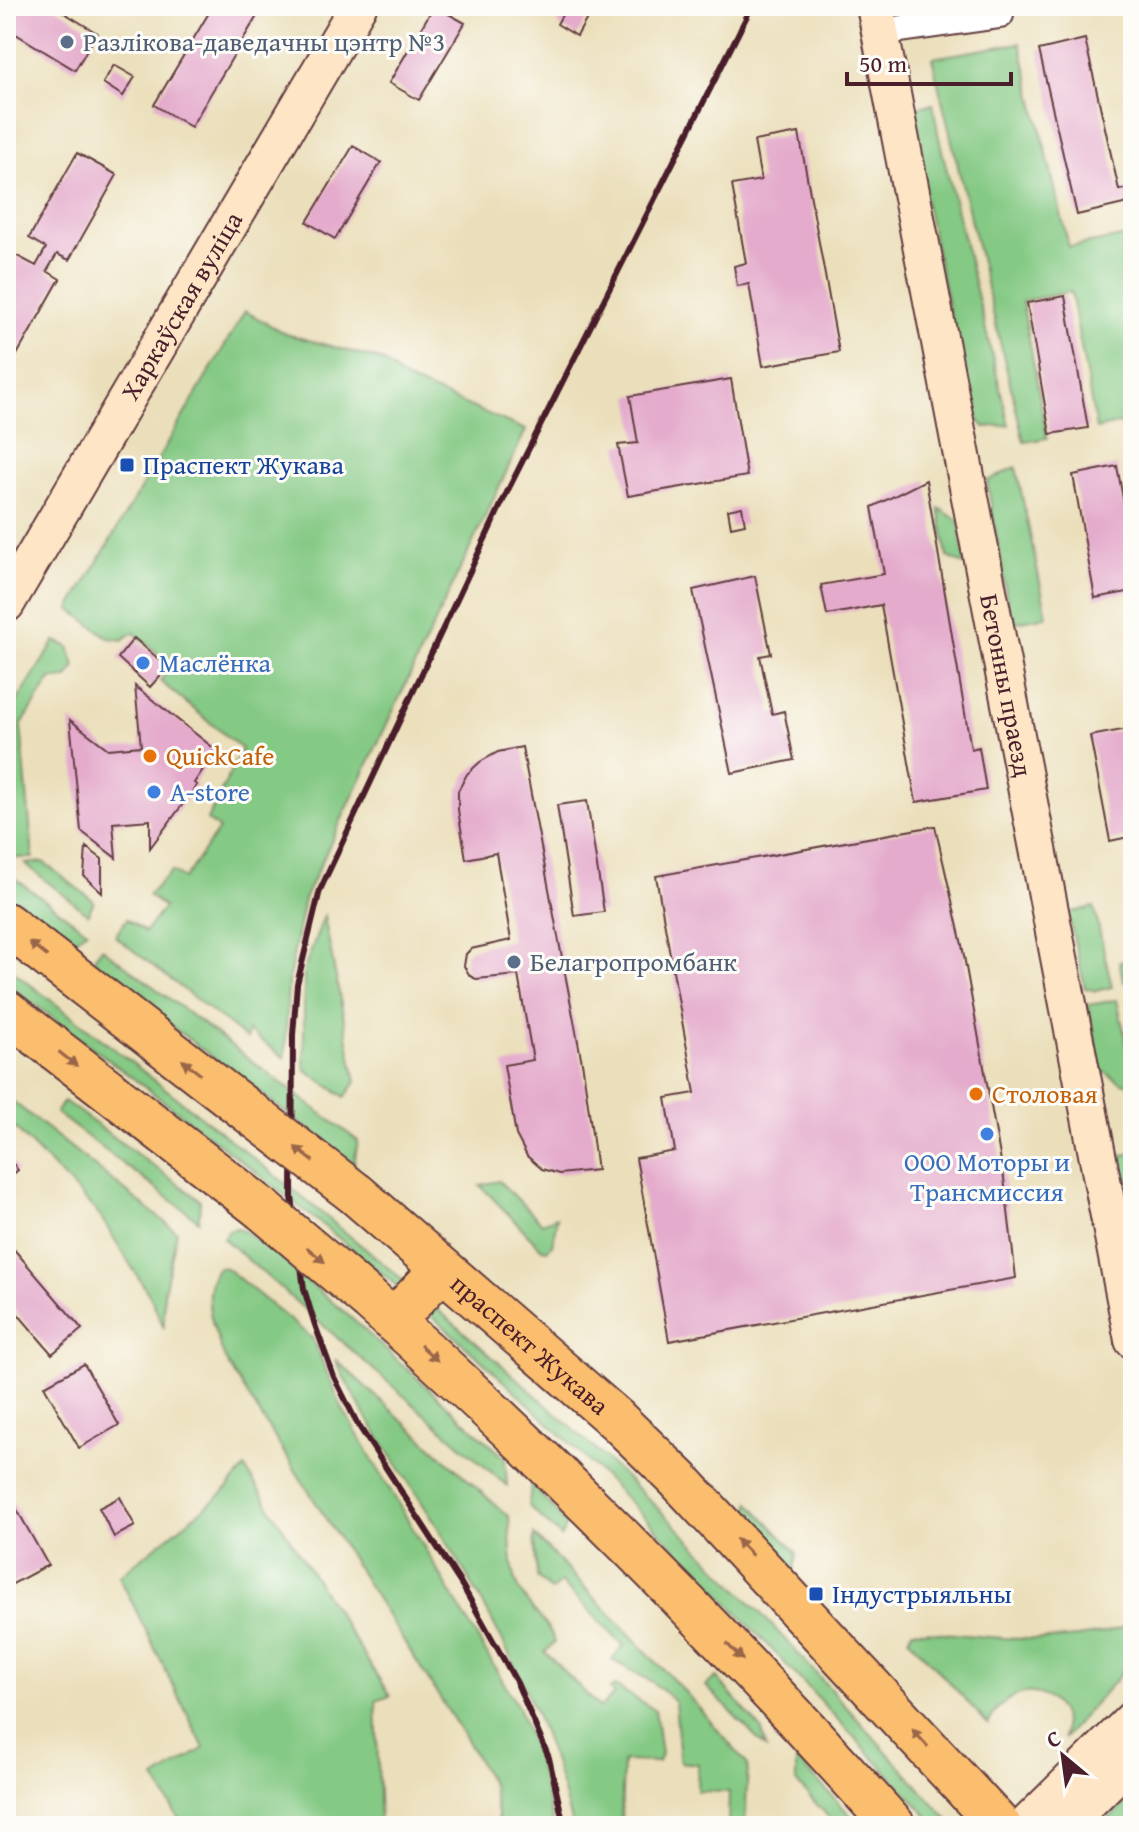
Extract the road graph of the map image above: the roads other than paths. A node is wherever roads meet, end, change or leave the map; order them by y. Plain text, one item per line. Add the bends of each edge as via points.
1 (358, 6) edge
2 (997, 6) edge
3 (878, 19) edge
4 (6, 604) edge
5 (6, 924) edge
6 (6, 1011) edge
7 (441, 1270) junction
8 (382, 1311) junction
9 (1133, 1340) edge
10 (1133, 1719) edge
11 (1133, 1758) edge
12 (894, 1826) edge
13 (1000, 1826) edge
14 (1025, 1826) edge
15 (1064, 1826) edge

1 - 4 street, Харкаўская вуліца
2 - 3 street, Бетонны праезд via 1000,15
3 - 9 street, Бетонны праезд
7 -> 5 main road, праспект Жукава, bridge via 356,1194
6 -> 8 main road, bridge via 261,1208
7 - 8 main road
13 -> 7 main road, праспект Жукава via 678,1479
8 -> 12 main road via 622,1536 780,1698
10 - 14 street
11 - 15 street

